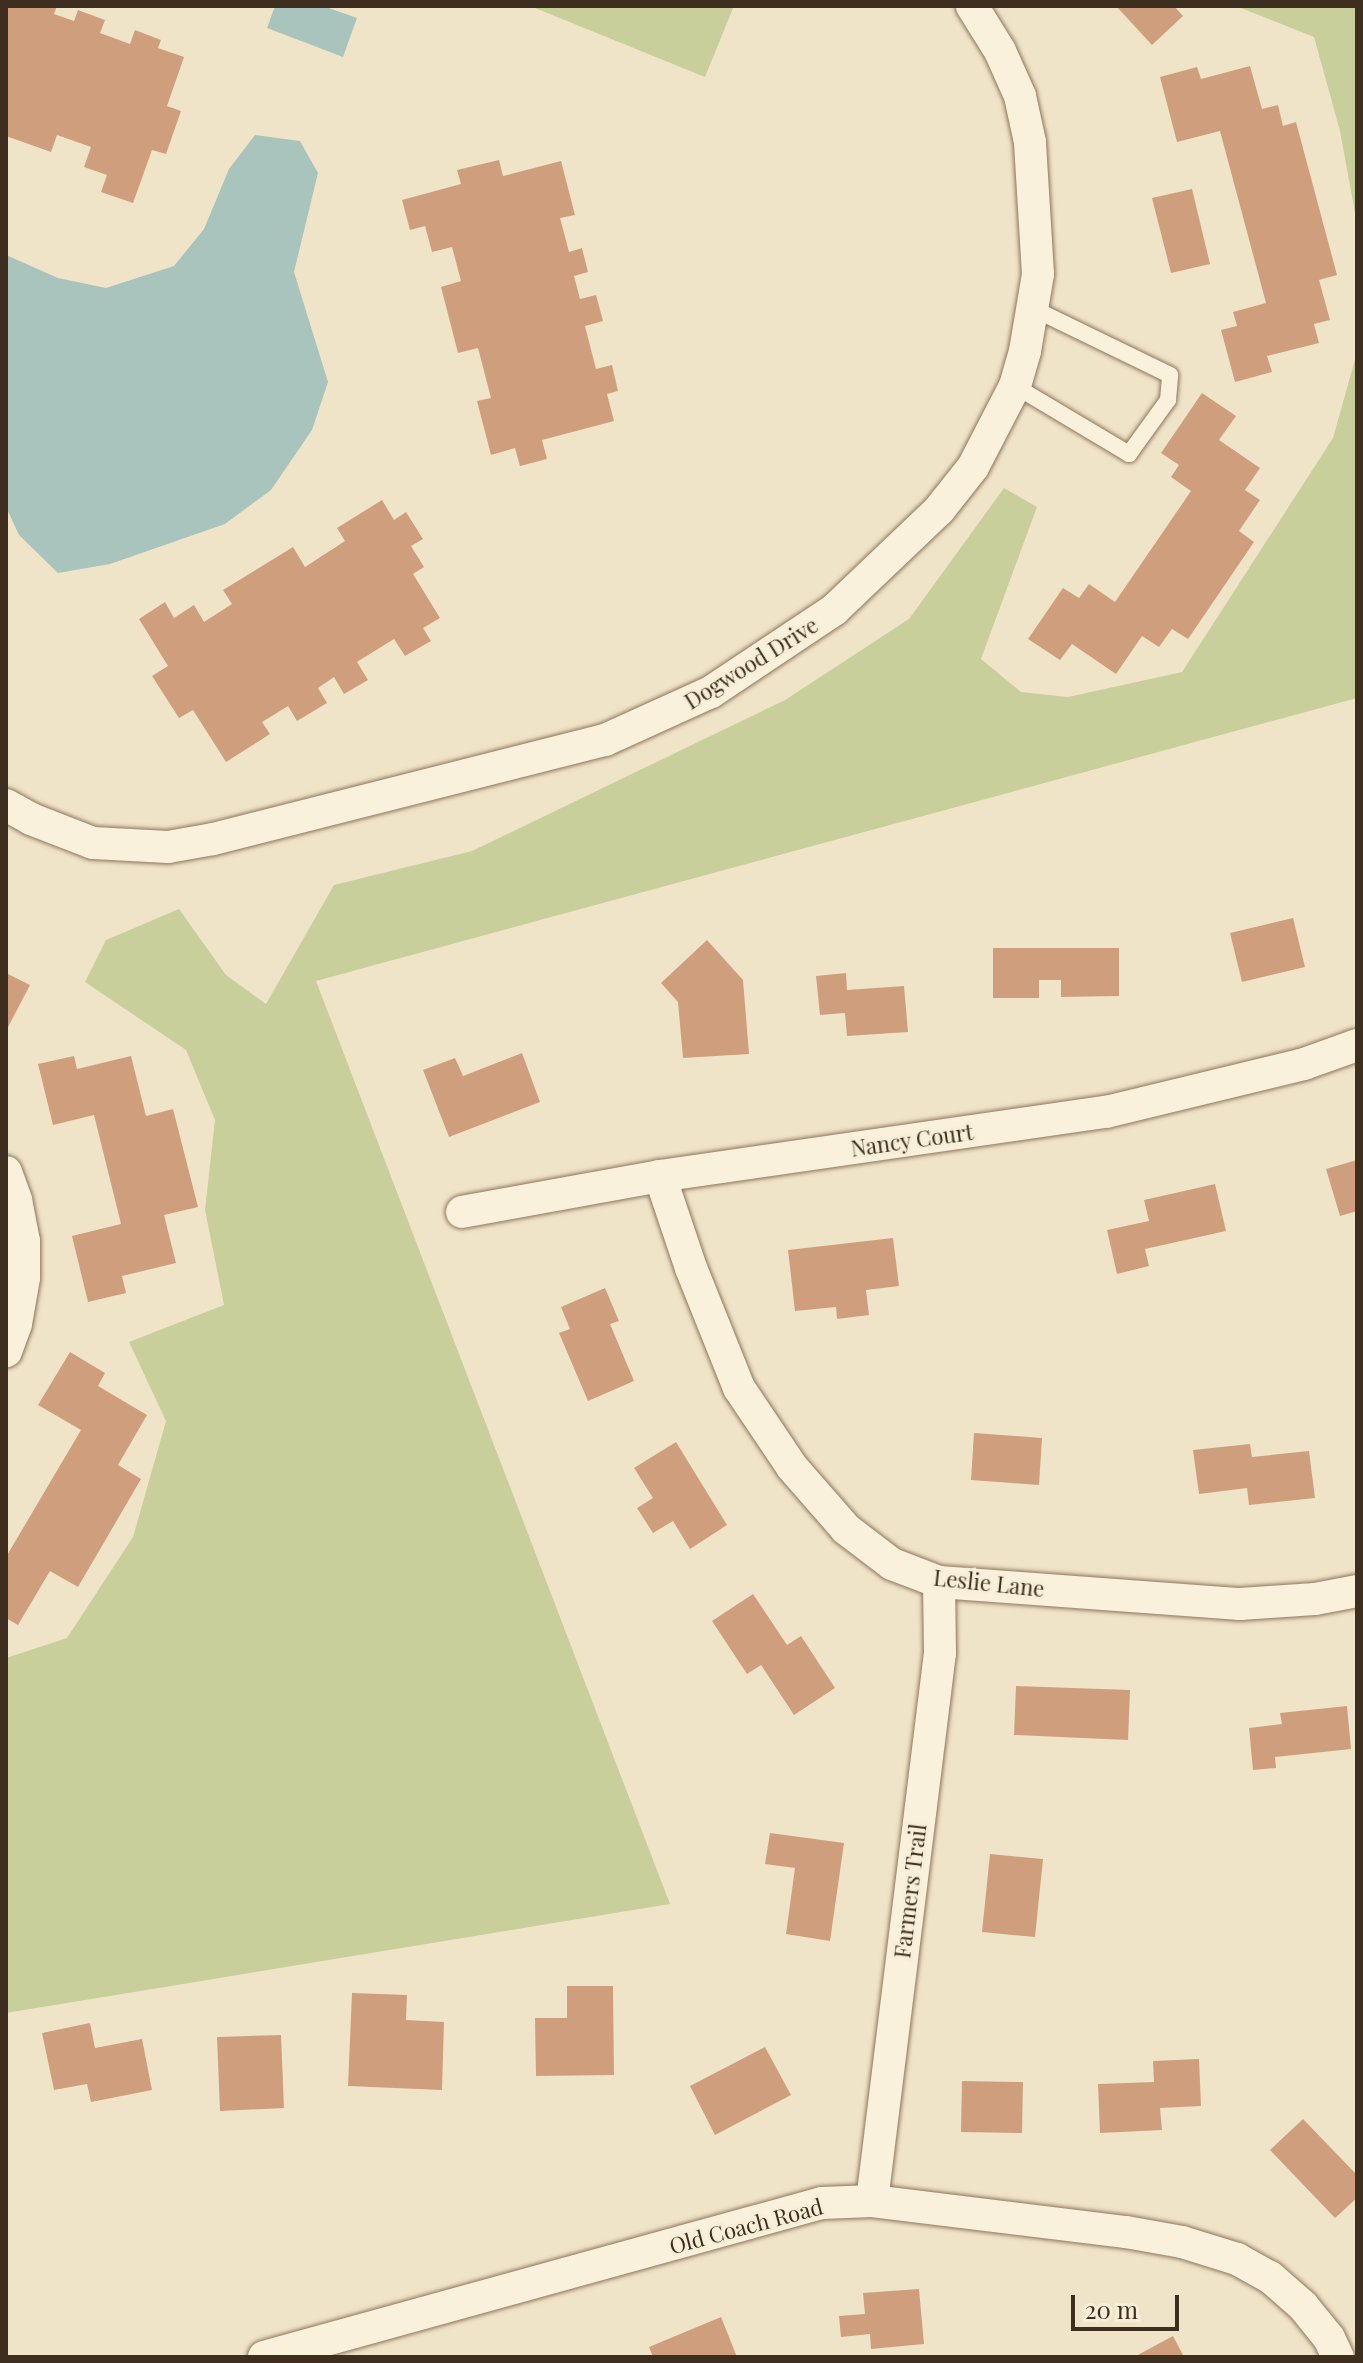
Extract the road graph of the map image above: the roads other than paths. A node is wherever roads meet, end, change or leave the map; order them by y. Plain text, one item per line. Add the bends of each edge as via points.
1 (972, 6) edge
2 (1034, 309) junction
3 (1015, 386) junction
4 (6, 805) edge
5 (1357, 1045) edge
6 (6, 1172) edge
7 (660, 1176) junction
8 (462, 1212) dead end
9 (9, 1332) edge
10 (939, 1582) junction
11 (1357, 1591) edge
12 (872, 2201) junction
13 (264, 2357) edge
14 (1338, 2357) edge

1 - 2 street, Dogwood Drive via 1020,96 1030,142 1038,274
2 - 3 street, Dogwood Drive
2 - 3 lane via 1170,375 1168,400 1129,454
3 - 4 street, Dogwood Drive via 973,467 891,560 834,610 765,659 663,716 563,752 168,847 93,843
5 - 7 street, Nancy Court via 1304,1064 1106,1112
6 - 9 street via 24,1241 24,1278
7 - 8 street, Nancy Court
7 - 10 street, Leslie Lane via 739,1388 792,1467 846,1529 892,1564
10 - 11 street, Leslie Lane via 1240,1604
10 - 12 street, Farmers Trail via 940,1653
12 - 13 street, Old Coach Road via 822,2203
12 - 14 street, Old Coach Road via 1126,2232 1237,2259 1270,2277 1303,2306

